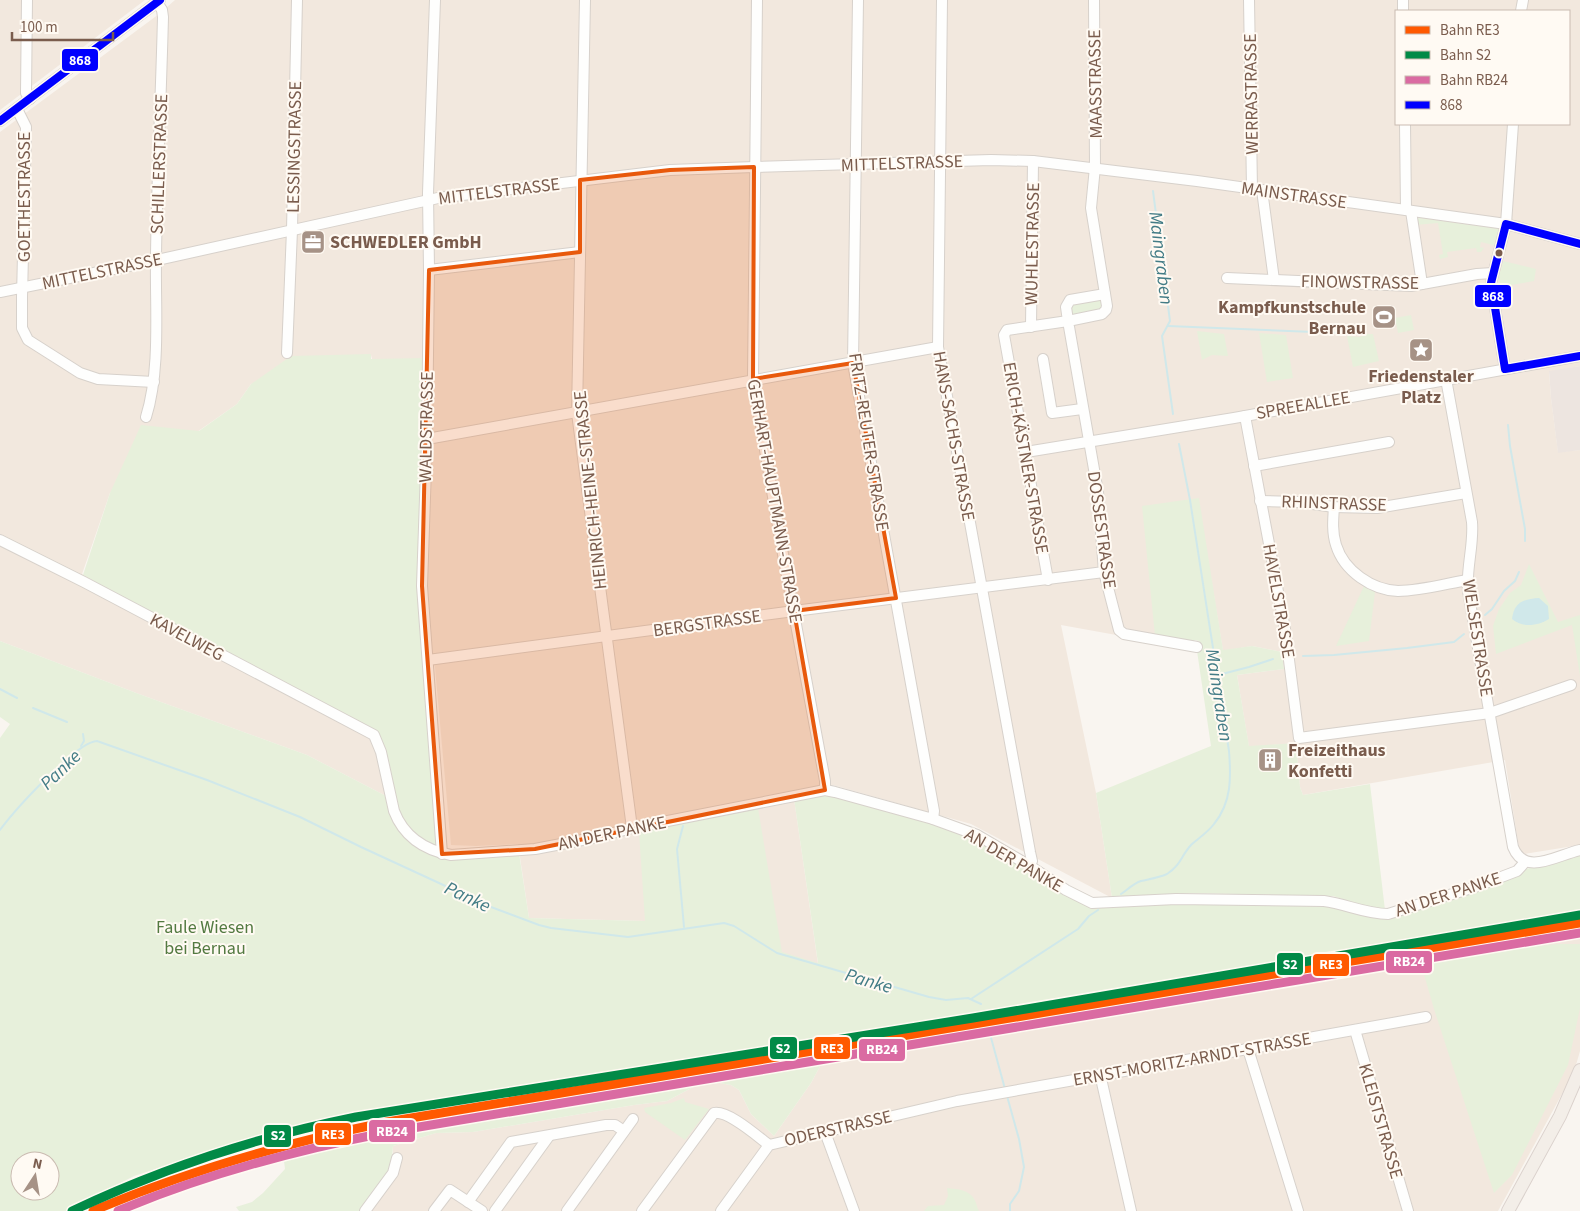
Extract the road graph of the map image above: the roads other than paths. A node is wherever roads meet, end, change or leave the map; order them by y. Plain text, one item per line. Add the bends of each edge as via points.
1 (27, 0) edge
2 (297, 0) edge
3 (435, 0) edge
4 (585, 0) edge
5 (757, 0) edge
6 (858, 0) edge
7 (942, 0) edge
8 (1094, 0) edge
9 (1250, 0) edge
10 (158, 1) edge
11 (30, 99) junction
12 (17, 109) junction
13 (0, 122) edge
14 (1405, 125) edge
15 (1513, 125) edge
16 (1006, 160) joint
17 (1033, 161) junction
18 (940, 162) junction
19 (856, 165) junction
20 (754, 167) junction
21 (1095, 167) junction
22 (580, 180) junction
23 (1257, 189) junction
24 (428, 200) junction
25 (1409, 211) junction
26 (1506, 224) junction
27 (292, 230) junction
28 (1580, 244) edge
29 (580, 252) junction
30 (156, 260) junction
31 (429, 270) junction
32 (1492, 273) junction
33 (1227, 278) dead end
34 (1274, 280) junction
35 (1422, 284) junction
36 (23, 287) junction
37 (0, 292) edge
38 (1105, 294) junction
39 (1068, 321) junction
40 (1031, 326) junction
41 (938, 347) junction
42 (287, 353) dead end
43 (1580, 356) edge
44 (1043, 359) dead end
45 (853, 363) junction
46 (1505, 369) junction
47 (752, 379) junction
48 (1446, 379) junction
49 (154, 382) junction
50 (1082, 409) junction
51 (577, 413) junction
52 (1245, 416) junction
53 (146, 417) dead end
54 (427, 439) junction
55 (1089, 442) junction
56 (1389, 442) dead end
57 (1026, 452) junction
58 (1254, 466) junction
59 (1466, 493) junction
60 (1260, 501) junction
61 (1334, 507) junction
62 (0, 540) edge
63 (1104, 572) junction
64 (1048, 580) junction
65 (1467, 580) junction
66 (982, 588) junction
67 (896, 598) junction
68 (794, 611) junction
69 (606, 636) junction
70 (1197, 647) dead end
71 (428, 660) junction
72 (1570, 685) dead end
73 (1490, 713) junction
74 (824, 790) junction
75 (933, 820) junction
76 (632, 828) junction
77 (1580, 850) edge
78 (442, 854) junction
79 (1525, 862) junction
80 (1030, 866) junction
81 (1426, 1017) dead end
82 (1355, 1030) junction
83 (1248, 1048) junction
84 (1580, 1070) edge
85 (1100, 1074) junction
86 (957, 1101) joint
87 (633, 1119) dead end
88 (624, 1131) junction
89 (825, 1132) junction
90 (549, 1136) junction
91 (769, 1144) junction
92 (397, 1158) dead end
93 (468, 1202) junction
94 (365, 1211) edge
95 (434, 1211) edge
96 (482, 1211) edge
97 (495, 1211) edge
98 (567, 1211) edge
99 (642, 1211) edge
100 (721, 1211) edge
101 (854, 1211) edge
102 (1130, 1211) edge
103 (1298, 1211) edge
104 (1408, 1211) edge
105 (1508, 1211) edge

1 - 11 street via 26,93
2 - 27 street, LESSINGSTRASSE
3 - 24 street, WALDSTRASSE
4 - 22 street, HEINRICH-HEINE-STRASSE
5 - 20 street, GERHART-HAUPTMANN-STRASSE
6 - 19 street, FRITZ-REUTER-STRASSE
7 - 18 street, HANS-SACHS-STRASSE
8 - 21 street, MAASSTRASSE
9 - 23 street, WERRASTRASSE
10 - 11 street
10 - 30 street, SCHILLERSTRASSE via 164,17
11 - 12 street
12 - 13 street
12 - 36 street, GOETHESTRASSE via 26,127
14 - 25 street
15 - 26 street
16 - 17 street, MAINSTRASSE
16 - 18 street, MITTELSTRASSE
17 - 21 street, MAINSTRASSE
17 - 40 street, WUHLESTRASSE
18 - 19 street, MITTELSTRASSE
18 - 41 street, HANS-SACHS-STRASSE
19 - 20 street, MITTELSTRASSE
19 - 45 street, FRITZ-REUTER-STRASSE
20 - 22 street, MITTELSTRASSE via 670,170
20 - 47 street, GERHART-HAUPTMANN-STRASSE
21 - 23 street, MAINSTRASSE
21 - 38 street via 1091,208
22 - 24 street, MITTELSTRASSE
22 - 29 street, HEINRICH-HEINE-STRASSE
23 - 25 street, MAINSTRASSE
23 - 34 street, WERRASTRASSE
24 - 27 street, MITTELSTRASSE
24 - 31 street, WALDSTRASSE
25 - 26 street, MAINSTRASSE
25 - 35 street
26 - 28 street, MAINSTRASSE
26 - 32 street
27 - 30 street, MITTELSTRASSE
27 - 42 street, LESSINGSTRASSE
29 - 31 street
29 - 51 street, HEINRICH-HEINE-STRASSE
30 - 36 street, MITTELSTRASSE
30 - 49 street, SCHILLERSTRASSE
31 - 54 street, WALDSTRASSE
32 - 35 street, FINOWSTRASSE
32 - 46 street
33 - 34 street, FINOWSTRASSE
34 - 35 street, FINOWSTRASSE
36 - 37 street, MITTELSTRASSE
36 - 49 street, GOETHESTRASSE via 22,328 28,340 80,373 98,379
38 - 39 street via 1107,306 1104,313
38 - 39 street, DOSSESTRASSE via 1070,300 1066,308
39 - 40 street
39 - 50 street, DOSSESTRASSE
40 - 57 street, ERICH-KÄSTNER-STRASSE via 1007,330 1004,336
41 - 45 street
41 - 66 street, HANS-SACHS-STRASSE
43 - 46 street, SPREEALLEE
44 - 50 street via 1052,414
45 - 47 street
45 - 67 street, FRITZ-REUTER-STRASSE
46 - 48 street, SPREEALLEE
47 - 51 street
47 - 68 street, GERHART-HAUPTMANN-STRASSE
48 - 52 street, SPREEALLEE
48 - 59 street, WELSESTRASSE
49 - 53 street, SCHILLERSTRASSE
50 - 55 street, DOSSESTRASSE
51 - 54 street
51 - 69 street, HEINRICH-HEINE-STRASSE
52 - 55 street, SPREEALLEE
52 - 58 street, HAVELSTRASSE
54 - 71 street, WALDSTRASSE via 422,586
55 - 57 street, SPREEALLEE
55 - 63 street, DOSSESTRASSE via 1098,492
56 - 58 street
57 - 64 street, ERICH-KÄSTNER-STRASSE
58 - 60 street, HAVELSTRASSE
59 - 61 street, RHINSTRASSE via 1376,508
59 - 65 street, WELSESTRASSE via 1473,536
60 - 61 street, RHINSTRASSE
60 - 73 street, HAVELSTRASSE via 1285,629 1299,738
61 - 65 street via 1336,546 1346,564 1372,584 1399,591
62 - 78 street, KAVELWEG via 374,735 397,820 419,844
63 - 64 street, BERGSTRASSE
63 - 70 street, DOSSESTRASSE via 1119,630 1124,634
64 - 66 street, BERGSTRASSE
65 - 73 street, WELSESTRASSE
66 - 67 street, BERGSTRASSE
66 - 80 street, HANS-SACHS-STRASSE via 1032,861
67 - 68 street, BERGSTRASSE
67 - 75 street, FRITZ-REUTER-STRASSE
68 - 69 street, BERGSTRASSE
68 - 74 street, GERHART-HAUPTMANN-STRASSE
69 - 71 street, BERGSTRASSE
69 - 76 street, HEINRICH-HEINE-STRASSE
71 - 78 street, WALDSTRASSE
72 - 73 street
73 - 79 street, WELSESTRASSE via 1510,836 1517,856
74 - 75 street, AN DER PANKE
74 - 76 street, AN DER PANKE
75 - 80 street, AN DER PANKE via 977,835
76 - 78 street, AN DER PANKE via 535,849
77 - 79 street, AN DER PANKE via 1542,862
79 - 80 street, AN DER PANKE via 1517,871 1475,888 1388,914 1374,914 1324,901 1176,899 1092,903
81 - 82 street, ERNST-MORITZ-ARNDT-STRASSE
82 - 83 street, ERNST-MORITZ-ARNDT-STRASSE
82 - 104 street, KLEISTSTRASSE
83 - 85 street, ERNST-MORITZ-ARNDT-STRASSE
83 - 103 street
84 - 105 main road via 1560,1116
85 - 86 street, ERNST-MORITZ-ARNDT-STRASSE
85 - 102 street
86 - 89 street, ODERSTRASSE
87 - 88 street
88 - 90 street via 615,1125 606,1125
88 - 98 street
89 - 91 street, ODERSTRASSE
89 - 101 street
90 - 93 street via 511,1142
90 - 97 street
91 - 99 street via 727,1115 714,1113
91 - 100 street, ODERSTRASSE
92 - 94 street via 393,1173
93 - 95 street via 450,1190
93 - 96 street

